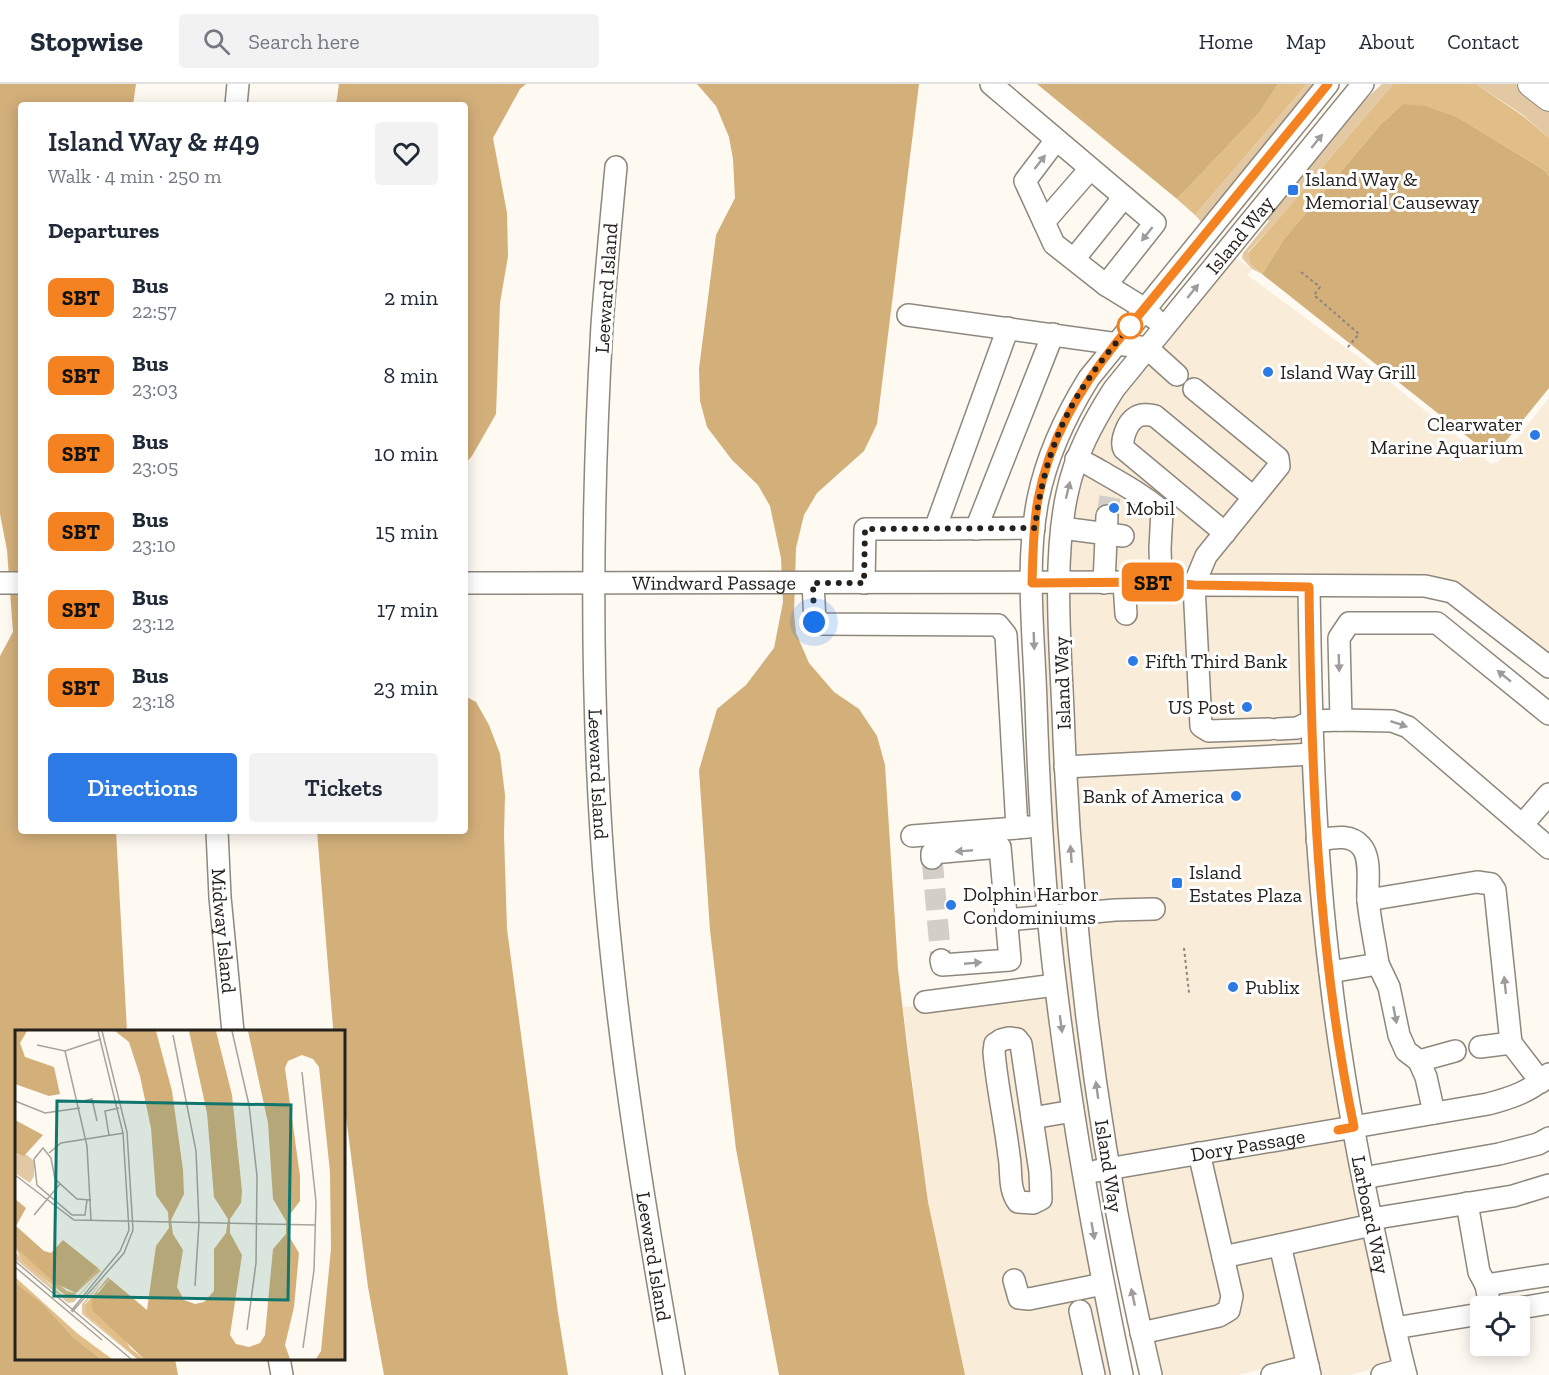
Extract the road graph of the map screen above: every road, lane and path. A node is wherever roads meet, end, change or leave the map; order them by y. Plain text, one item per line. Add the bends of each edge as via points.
1 (238, 84) edge
2 (991, 84) edge
3 (1328, 84) edge
4 (1363, 84) edge
5 (1531, 84) edge
6 (1549, 98) edge
7 (236, 102) edge
8 (1056, 140) junction
9 (616, 167) dead end
10 (1090, 168) junction
11 (1124, 197) junction
12 (1044, 222) junction
13 (1074, 259) junction
14 (1301, 272) dead end
15 (1106, 285) junction
16 (1145, 309) junction
17 (908, 315) dead end
18 (1164, 327) junction
19 (1008, 328) junction
20 (1053, 334) junction
21 (1116, 343) junction
22 (1147, 348) junction
23 (1347, 348) dead end
24 (1177, 375) dead end
25 (1194, 389) dead end
26 (1076, 459) junction
27 (1253, 497) junction
28 (1111, 512) junction
29 (1035, 528) junction
30 (1062, 528) junction
31 (935, 529) junction
32 (976, 529) junction
33 (1225, 533) junction
34 (1161, 582) junction
35 (0, 583) edge
36 (18, 583) edge
37 (468, 583) edge
38 (595, 583) junction
39 (806, 583) junction
40 (864, 583) junction
41 (1032, 583) junction
42 (1059, 583) junction
43 (1114, 583) junction
44 (1194, 585) junction
45 (1309, 587) junction
46 (1126, 614) dead end
47 (1549, 667) edge
48 (1549, 714) edge
49 (1341, 720) junction
50 (1312, 721) junction
51 (1313, 754) junction
52 (1065, 766) junction
53 (1549, 794) edge
54 (1521, 825) junction
55 (1042, 826) junction
56 (1017, 828) junction
57 (217, 834) edge
58 (912, 836) dead end
59 (1317, 840) junction
60 (1549, 848) edge
61 (932, 858) dead end
62 (1368, 900) junction
63 (1154, 909) dead end
64 (1076, 914) junction
65 (1048, 916) junction
66 (1006, 920) junction
67 (1185, 948) dead end
68 (941, 960) dead end
69 (1378, 964) junction
70 (1329, 972) junction
71 (1055, 985) junction
72 (1189, 993) dead end
73 (925, 1002) dead end
74 (233, 1030) edge
75 (1511, 1043) junction
76 (1480, 1047) dead end
77 (1455, 1051) dead end
78 (1419, 1061) junction
79 (1545, 1078) edge
80 (1072, 1111) junction
81 (1434, 1113) junction
82 (1032, 1118) junction
83 (1354, 1127) junction
84 (1549, 1138) edge
85 (1199, 1153) junction
86 (1109, 1168) junction
87 (1083, 1173) junction
88 (1363, 1178) junction
89 (1549, 1185) edge
90 (1467, 1203) junction
91 (1371, 1222) junction
92 (1280, 1245) junction
93 (1223, 1257) junction
94 (1549, 1275) edge
95 (1014, 1280) dead end
96 (1103, 1284) junction
97 (1486, 1285) junction
98 (1488, 1296) edge
99 (1549, 1303) edge
100 (1530, 1306) edge
101 (1080, 1311) dead end
102 (1470, 1316) edge
103 (1395, 1328) junction
104 (1141, 1333) junction
105 (279, 1360) edge
106 (1309, 1371) edge
107 (1405, 1372) edge
108 (282, 1375) edge
109 (674, 1375) edge
110 (1094, 1375) edge
111 (1122, 1375) edge
112 (1151, 1375) edge
113 (1272, 1375) edge
114 (1382, 1375) edge

1 - 7 street
2 - 8 street
3 - 16 street, Island Way
18 -> 4 street, Island Way
5 - 6 main road
8 - 10 street
12 -> 8 street via 1024,181
9 - 38 street, Leeward Island via 602,325
10 - 11 street
10 - 12 street
11 - 13 street
11 -> 15 street via 1155,224
12 - 13 street via 1054,244
13 - 15 street
14 - 23 path via 1320,287 1314,295 1359,334
15 - 16 street
16 - 18 street
16 - 21 street, Island Way
17 - 19 street
18 - 22 street, Island Way
19 - 20 street
19 - 31 street
20 - 21 street
20 - 32 street
21 - 22 street
21 - 29 street, Island Way via 1071,406 1056,438 1043,476
22 - 24 street
22 - 26 street, Island Way via 1114,389
25 - 27 street via 1278,458 1279,466
26 - 28 street via 1091,464
30 -> 26 street, Island Way
27 - 33 street
27 - 33 street via 1155,416 1149,414 1133,420 1122,440 1124,449
28 - 30 street
28 - 34 street via 1143,495 1162,511
28 - 43 street
29 - 32 street
29 - 41 street, Island Way
30 - 42 street, Island Way
31 - 32 street
31 - 40 street via 865,529
33 - 44 street via 1206,556
34 - 43 street, Windward Passage
34 - 44 street, Windward Passage
35 - 36 street
37 - 38 street, Windward Passage
38 - 39 street, Windward Passage
38 - 109 street, Leeward Island via 597,739 606,897 624,1068
39 - 40 street, Windward Passage
39 - 56 street via 814,622 819,624 998,625 1003,630
40 - 41 street, Windward Passage
41 - 42 street, Windward Passage
41 -> 55 street, Island Way
42 - 43 street, Windward Passage
42 - 52 street, Island Way
43 - 46 street
44 - 45 street, Windward Passage
44 - 50 street via 1201,726 1209,731 1297,728
45 - 47 street, Windward Passage via 1410,585 1452,592
45 - 50 street, Larboard Way
48 -> 49 street via 1437,623 1349,623 1339,638
49 - 50 street
49 -> 54 street via 1392,720 1408,727
50 - 51 street, Larboard Way
51 - 52 street
51 - 59 street, Larboard Way
64 -> 52 street, Island Way
53 - 54 street
54 - 60 street
55 - 56 street
55 - 65 street, Island Way
56 - 58 street
57 - 74 street, Midway Island
59 - 62 street via 1340,837 1352,839 1362,847 1369,870
59 - 70 street, Larboard Way
66 -> 61 street via 1000,848 932,854
62 - 69 street
75 -> 62 street via 1495,890 1491,884 1477,882
63 - 64 street
64 - 65 street
86 -> 64 street, Island Way
65 - 66 street
65 - 71 street, Island Way
68 -> 66 street via 942,965 1010,960
67 - 72 path
69 - 70 street
69 -> 78 street via 1389,987 1399,1035 1406,1051
70 - 83 street, Larboard Way
71 - 73 street
71 -> 80 street, Island Way
75 - 76 street
75 - 79 street
77 - 78 street
78 - 81 street
79 - 81 street, Dory Passage via 1517,1096
80 - 82 street
80 - 87 street, Island Way
81 - 83 street, Dory Passage
82 - 82 street via 1021,1044 1017,1039 1001,1040 995,1044 994,1052 1011,1182 1014,1196 1025,1204 1041,1199 1042,1191
83 - 85 street, Dory Passage
83 - 88 street, Larboard Way
84 - 88 street via 1499,1154
85 - 86 street, Dory Passage
85 - 93 street
86 - 87 street, Dory Passage
104 -> 86 street, Island Way
87 -> 96 street, Island Way
88 - 91 street, Larboard Way
89 - 90 street via 1513,1196
90 - 91 street
90 - 97 street via 1479,1272
91 - 92 street
91 - 103 street, Larboard Way
92 - 93 street
92 - 106 street
93 - 104 street via 1232,1296 1229,1310 1219,1316
94 - 97 street
95 - 96 street via 1019,1298 1029,1299
96 - 111 street, Island Way
97 - 98 street
99 - 100 street
101 - 110 street
102 - 103 street
103 - 107 street, Larboard Way
104 - 112 street, Island Way
105 - 108 street
106 - 113 street
107 - 114 street

